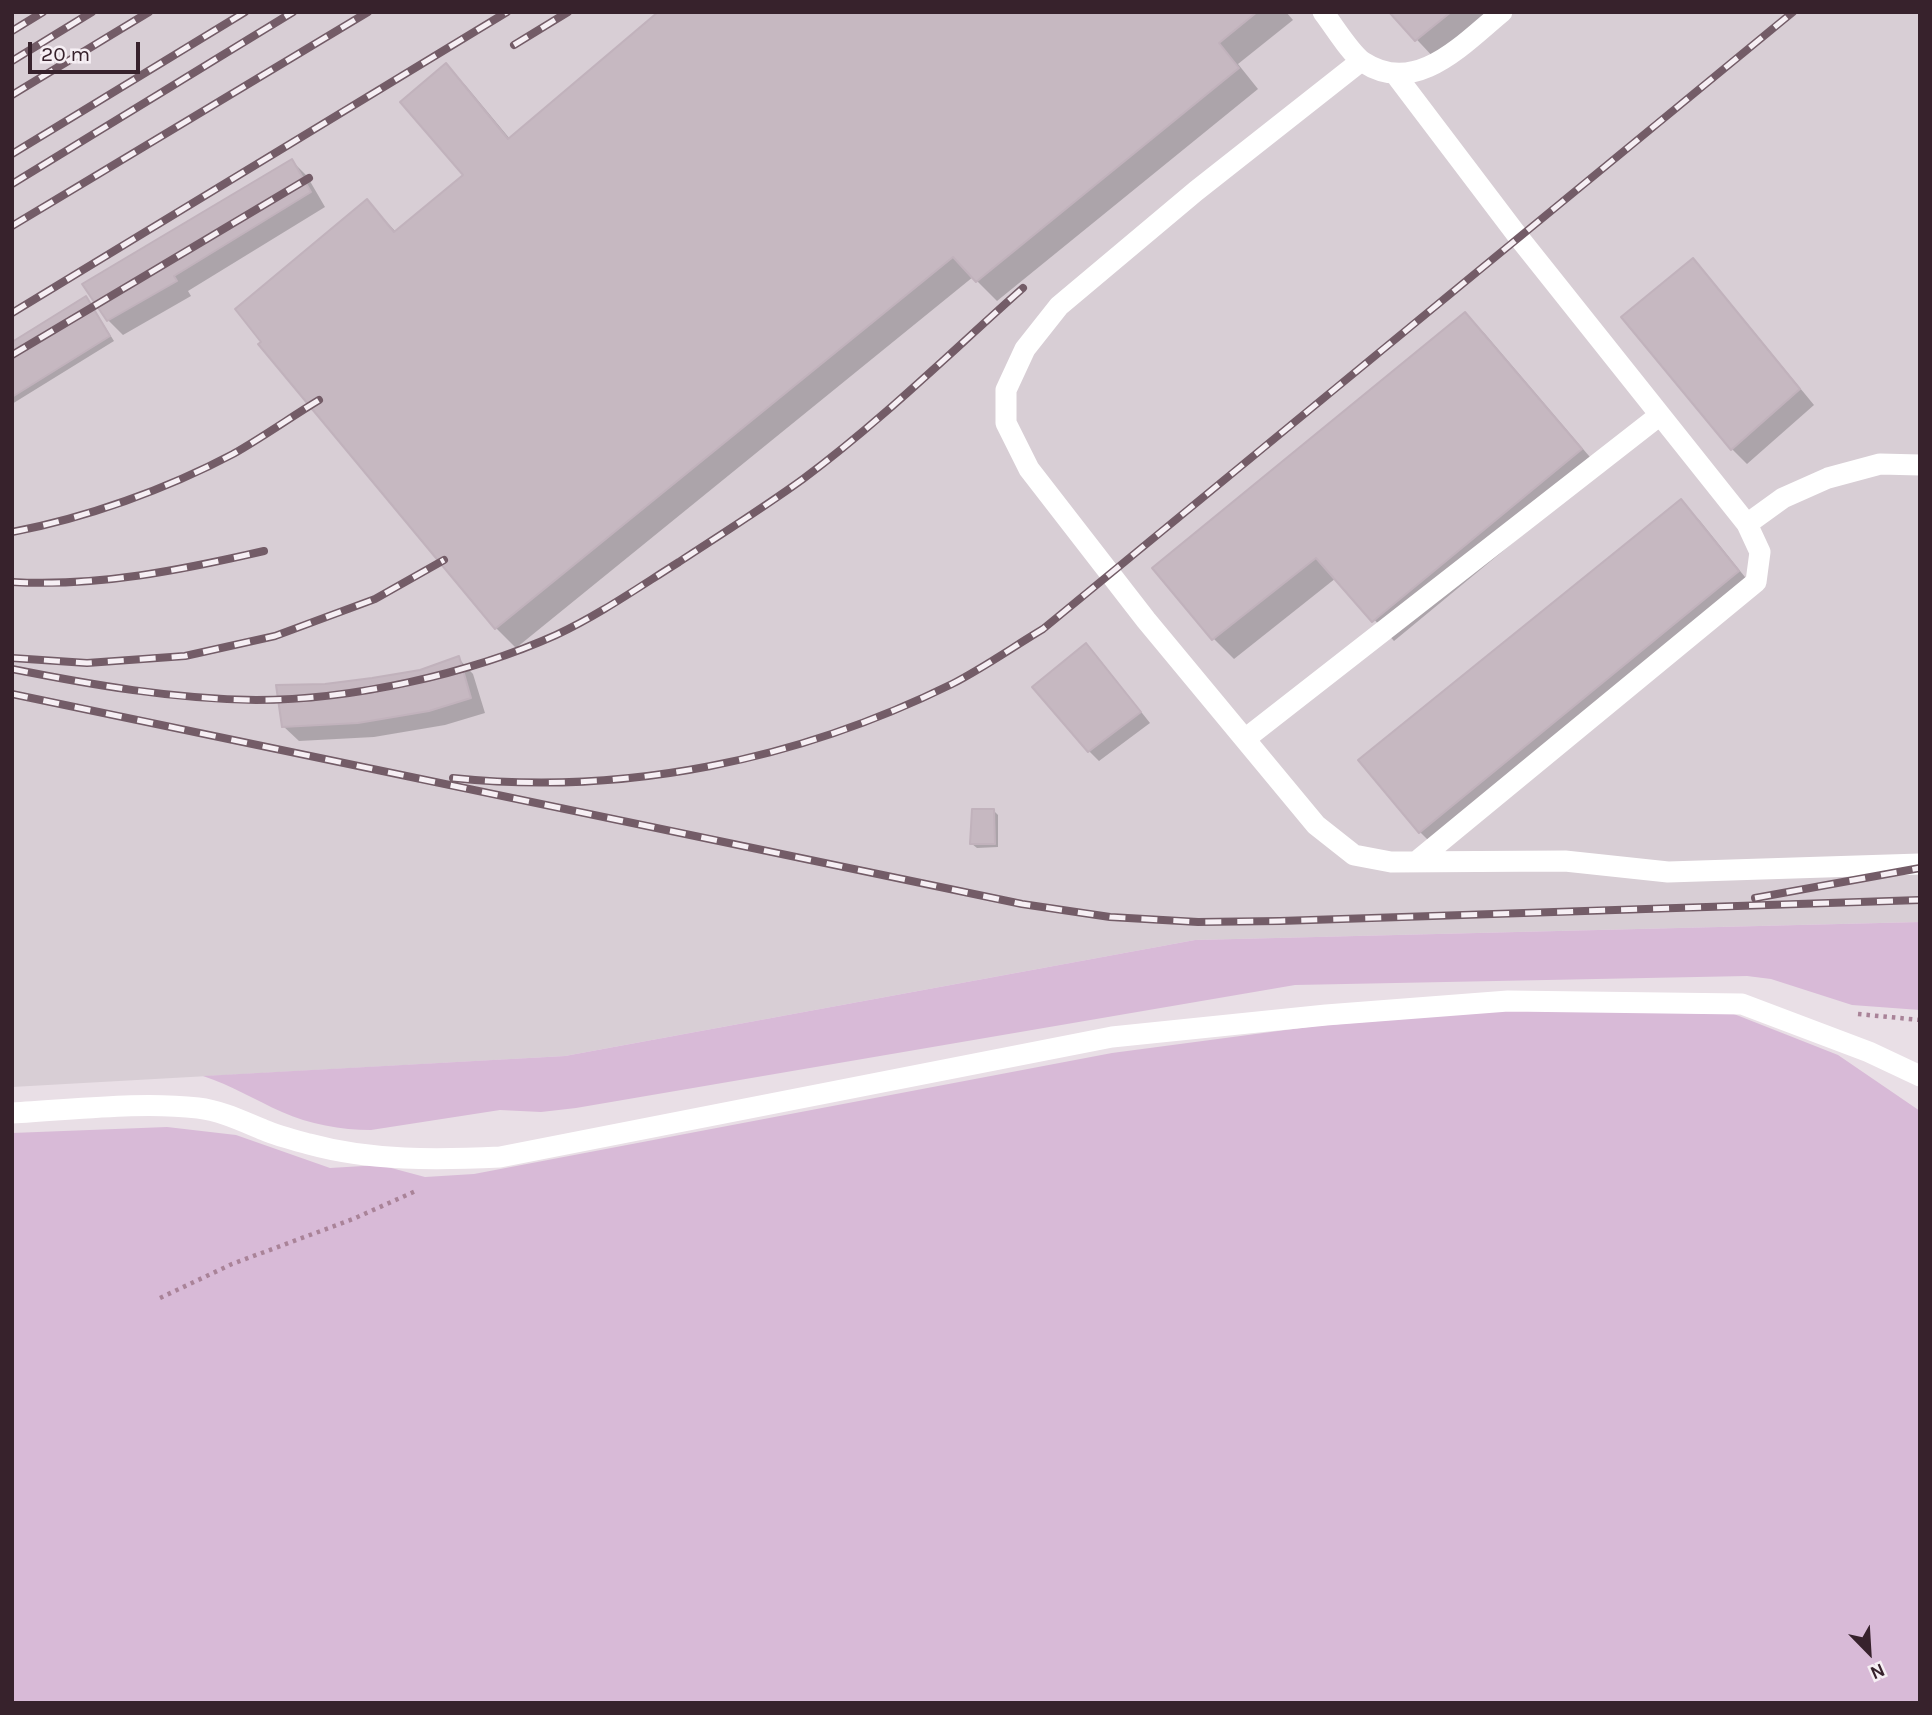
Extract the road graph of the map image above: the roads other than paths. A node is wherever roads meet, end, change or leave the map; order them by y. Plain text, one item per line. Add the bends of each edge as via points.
1 (1323, 12) edge
2 (1502, 12) edge
3 (1361, 61) junction
4 (1395, 74) junction
5 (1660, 415) junction
6 (1920, 465) edge
7 (1747, 524) junction
8 (1245, 739) junction
9 (1417, 861) junction
10 (1920, 864) edge
11 (1920, 1076) edge
12 (12, 1114) edge

1 - 3 lane
2 - 4 lane via 1423,72
3 - 4 lane
3 - 8 lane via 1059,306 1025,349 1006,390 1006,423 1029,469
4 - 5 lane
5 - 7 lane
5 - 8 lane
6 - 7 lane via 1880,464 1828,478 1783,498
7 - 9 lane via 1760,552 1756,582
8 - 9 lane via 1316,825 1354,855
9 - 10 lane via 1565,861 1668,872
11 - 12 lane via 1742,1004 1508,1000 1112,1037 500,1157 402,1158 314,1146 233,1115 190,1107

